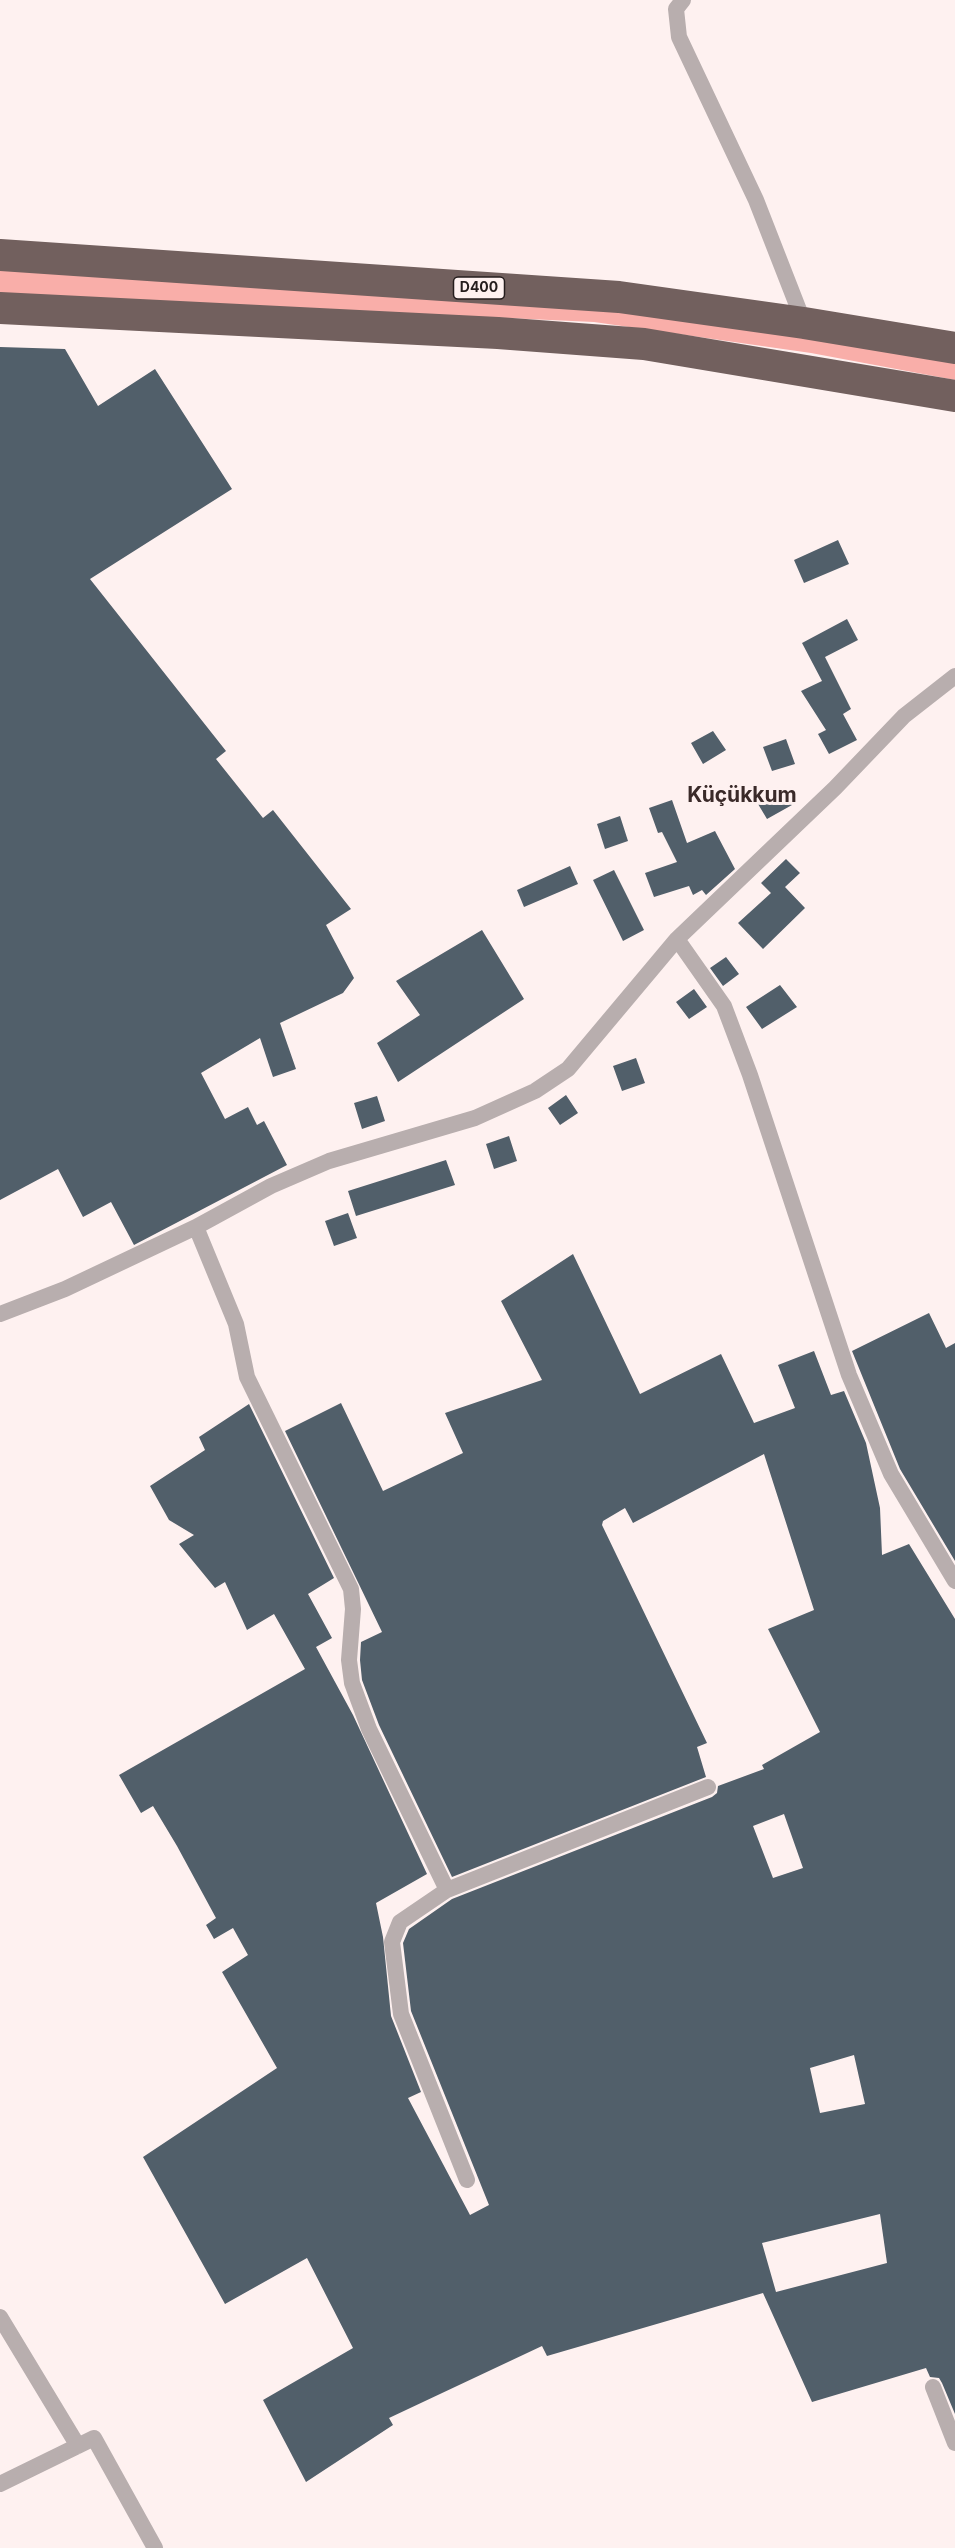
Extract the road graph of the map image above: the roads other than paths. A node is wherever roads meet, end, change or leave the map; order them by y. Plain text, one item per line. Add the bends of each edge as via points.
1 (683, 0) edge
2 (0, 255) edge
3 (0, 308) edge
4 (804, 323) junction
5 (955, 348) edge
6 (955, 396) edge
7 (955, 676) edge
8 (677, 939) junction
9 (196, 1227) junction
10 (0, 1314) edge
11 (955, 1581) edge
12 (708, 1787) dead end
13 (447, 1890) junction
14 (467, 2180) dead end
15 (0, 2317) edge
16 (933, 2387) dead end
17 (955, 2443) edge
18 (78, 2446) junction
19 (0, 2484) edge
20 (155, 2548) edge

1 - 4 street via 676,9 679,37 756,200
2 - 4 highway, D400 via 619,297
3 - 6 highway via 644,344
4 - 5 highway, D400
7 - 8 street via 904,716 835,788
8 - 9 street via 568,1069 535,1091 475,1118 329,1161 271,1186
8 - 11 street via 723,1006 750,1075 849,1375 891,1474
9 - 10 street via 65,1289
9 - 13 street via 236,1324 247,1377 351,1588 352,1683 369,1729
12 - 13 street
13 - 14 street via 400,1922 392,1942 401,2014
15 - 18 street
16 - 17 street
18 - 19 street
18 - 20 street via 94,2438

